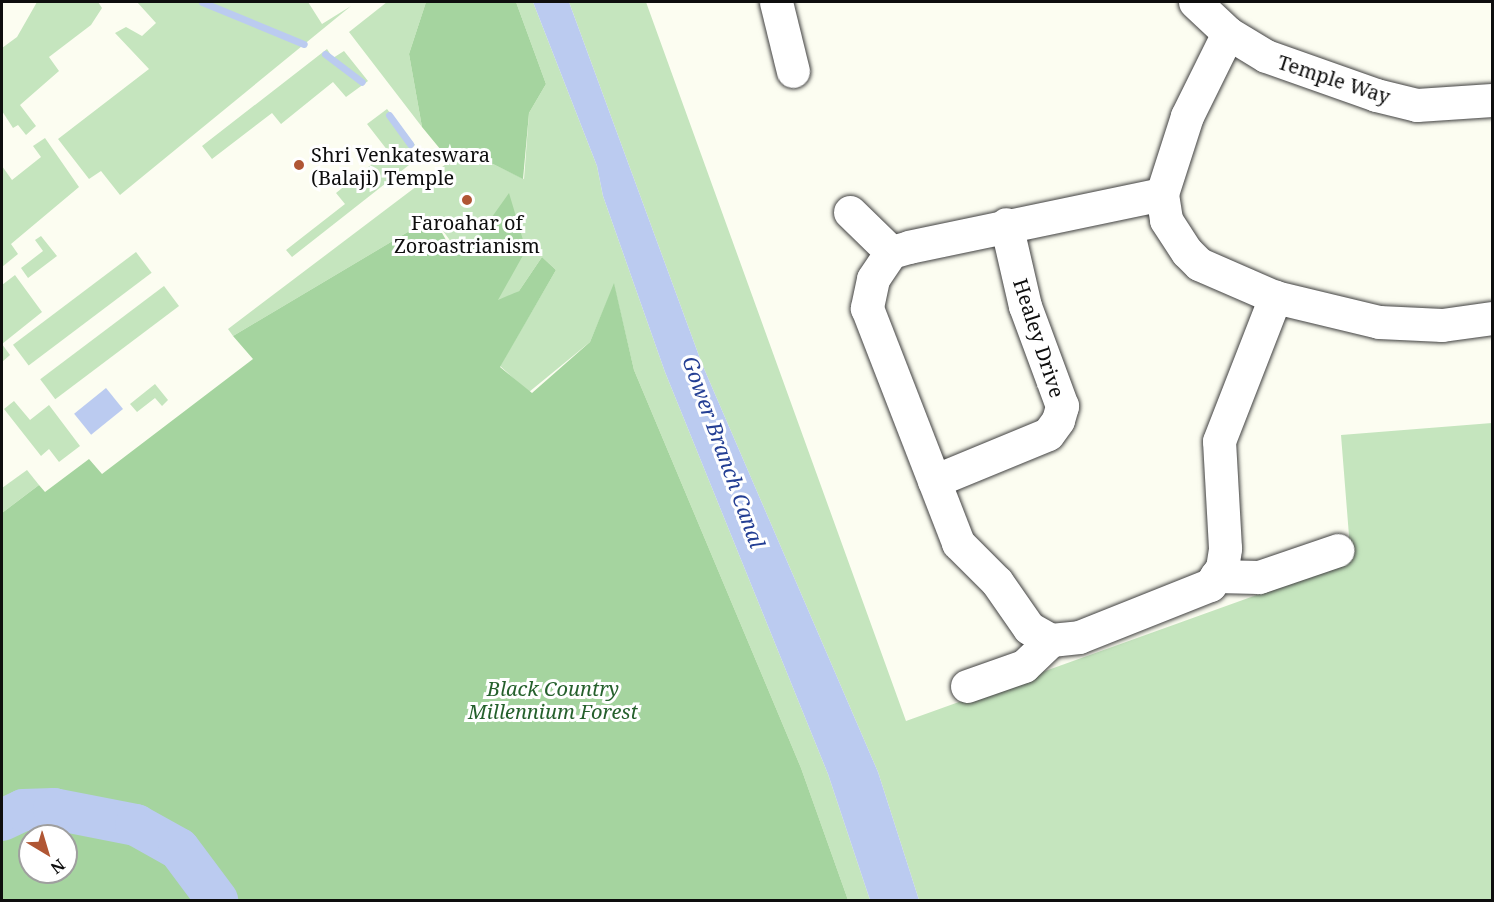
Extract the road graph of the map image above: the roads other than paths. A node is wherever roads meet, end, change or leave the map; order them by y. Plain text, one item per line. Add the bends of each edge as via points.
1 (776, 2) edge
2 (1195, 2) edge
3 (1228, 33) junction
4 (793, 71) dead end
5 (1492, 100) edge
6 (1162, 194) junction
7 (850, 212) dead end
8 (1006, 224) junction
9 (891, 252) junction
10 (1275, 297) junction
11 (1492, 318) edge
12 (934, 481) junction
13 (1338, 550) dead end
14 (1216, 576) junction
15 (1052, 640) junction
16 (967, 686) dead end

1 - 4 street
2 - 3 street, Temple Way
3 - 5 street, Temple Way via 1266,56 1376,95 1417,105
3 - 6 street via 1187,116
6 - 8 street
6 - 10 street via 1175,237 1199,264
7 - 9 street
8 - 9 street
8 - 12 street, Healey Drive via 1025,306 1062,406 1048,434
9 - 12 street via 873,279 867,308
10 - 11 street via 1380,322 1442,325
10 - 14 street via 1219,441 1225,548
12 - 15 street via 958,543 997,582 1029,628
13 - 14 street via 1259,577
14 - 15 street via 1210,585 1079,637
15 - 16 street via 1023,666

